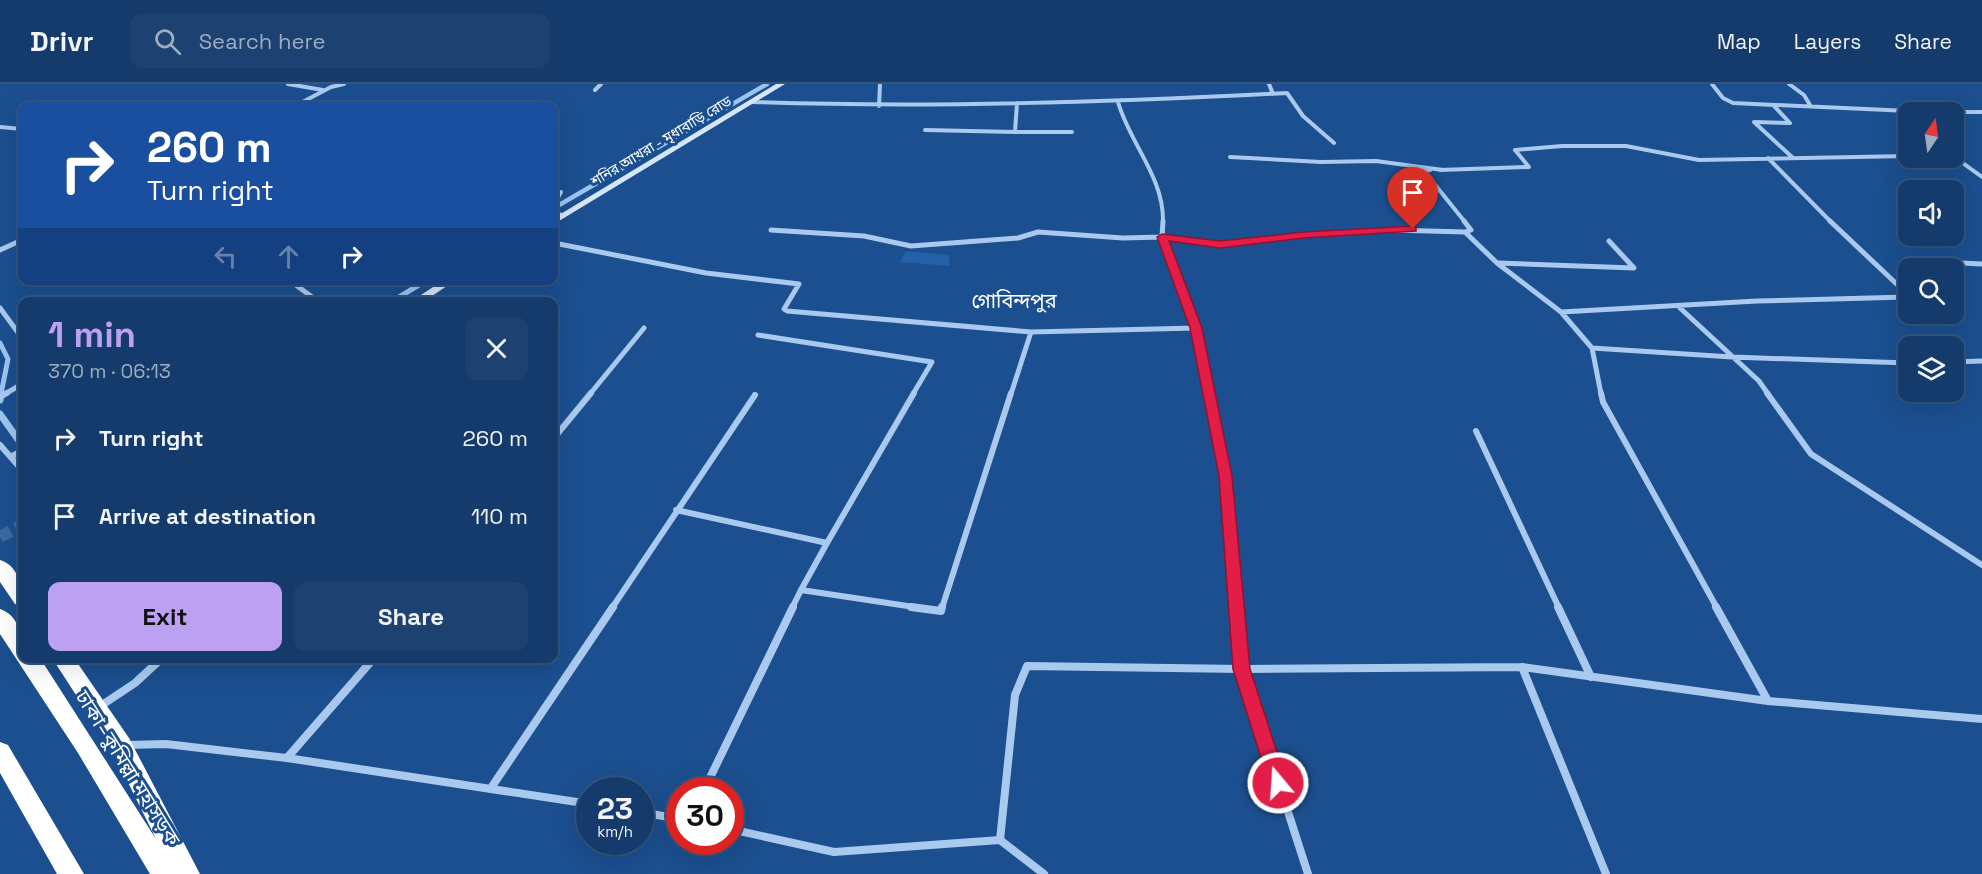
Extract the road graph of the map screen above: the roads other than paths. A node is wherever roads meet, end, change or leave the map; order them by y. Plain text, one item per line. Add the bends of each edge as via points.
1 (288, 84) edge
2 (344, 84) edge
3 (601, 84) edge
4 (782, 84) edge
5 (880, 84) edge
6 (1269, 84) edge
7 (1712, 84) edge
8 (1789, 84) edge
9 (323, 90) junction
10 (596, 90) dead end
11 (1273, 94) junction
12 (306, 102) edge
13 (753, 102) junction
14 (1118, 102) junction
15 (1017, 103) junction
16 (1810, 105) junction
17 (879, 106) junction
18 (1774, 106) junction
19 (1898, 111) edge
20 (1964, 112) edge
21 (1982, 112) edge
22 (0, 127) edge
23 (18, 129) edge
24 (926, 130) dead end
25 (1015, 132) junction
26 (1072, 132) dead end
27 (1334, 143) dead end
28 (1898, 156) edge
29 (1230, 157) dead end
30 (1768, 158) junction
31 (1792, 158) junction
32 (1964, 164) edge
33 (1443, 170) junction
34 (1982, 177) edge
35 (558, 213) edge
36 (771, 230) dead end
37 (1465, 232) junction
38 (1162, 237) junction
39 (1609, 241) dead end
40 (18, 242) edge
41 (558, 244) edge
42 (0, 250) edge
43 (1497, 263) junction
44 (1964, 263) edge
45 (1982, 264) edge
46 (296, 285) edge
47 (444, 285) edge
48 (312, 297) edge
49 (423, 297) edge
50 (0, 308) edge
51 (1680, 308) junction
52 (1561, 312) junction
53 (644, 328) dead end
54 (1196, 328) junction
55 (1031, 332) junction
56 (18, 333) edge
57 (758, 335) dead end
58 (1592, 348) junction
59 (1731, 357) junction
60 (1982, 361) edge
61 (1964, 362) edge
62 (1898, 363) edge
63 (18, 386) edge
64 (755, 395) dead end
65 (0, 397) edge
66 (1476, 431) dead end
67 (558, 433) edge
68 (0, 445) edge
69 (18, 453) edge
70 (12, 456) junction
71 (18, 464) edge
72 (676, 510) junction
73 (826, 543) junction
74 (1982, 565) edge
75 (0, 567) edge
76 (801, 590) junction
77 (18, 593) edge
78 (0, 617) edge
79 (18, 645) edge
80 (31, 663) edge
81 (65, 663) edge
82 (157, 663) edge
83 (370, 663) edge
84 (1522, 667) junction
85 (1242, 669) junction
86 (1591, 677) junction
87 (1768, 701) junction
88 (96, 709) junction
89 (1982, 719) edge
90 (121, 745) junction
91 (0, 752) edge
92 (287, 758) junction
93 (710, 777) edge
94 (491, 788) junction
95 (576, 802) edge
96 (744, 832) edge
97 (1000, 840) junction
98 (71, 874) edge
99 (164, 874) edge
100 (187, 874) edge
101 (1044, 874) edge
102 (1308, 874) edge
103 (1606, 874) edge

1 - 9 street
2 - 9 street
3 - 10 street
4 - 13 main road, শনির আখরা - মৃধাবাড়ি রোড
5 - 17 street
6 - 11 street
7 - 18 street via 1723,98 1733,103
8 - 16 street
9 - 12 street
11 - 14 street
11 - 27 street via 1287,93 1303,116
13 - 17 street
13 - 35 main road, শনির আখরা - মৃধাবাড়ি রোড
14 - 15 street
14 - 38 street via 1123,120 1157,183 1163,211
15 - 17 street
15 - 25 street
16 - 18 street
16 - 19 street
18 - 31 street via 1790,123 1754,122
20 - 21 street
22 - 23 street
24 - 25 street
25 - 26 street
28 - 31 street
29 - 33 street via 1376,161
30 - 31 street
30 - 33 street via 1699,160 1626,146 1562,146 1515,150 1529,167
30 - 51 street via 1907,297 1757,301
32 - 34 street
33 - 37 street via 1424,171 1471,230
36 - 38 street via 864,236 911,246 1018,238 1038,232
37 - 38 street via 1391,230 1220,244
37 - 43 street
38 - 54 street
39 - 43 street via 1634,268
40 - 42 street
41 - 55 street via 706,273 799,284 784,309 787,311
43 - 52 street
44 - 45 street
46 - 48 street
47 - 49 main road
50 - 56 street
51 - 52 street
51 - 59 street
52 - 58 street
53 - 67 street
54 - 55 street
54 - 85 street via 1225,476
55 - 76 street via 941,611
57 - 73 street via 932,362
58 - 59 street
58 - 87 street via 1603,402
59 - 62 street
59 - 74 street via 1759,381 1811,454
60 - 61 street
63 - 65 street
64 - 72 street
66 - 86 street
68 - 70 street
69 - 70 street
70 - 71 street
72 - 73 street
72 - 94 street
73 - 76 street
75 - 77 highway
76 - 93 street
78 - 79 highway
80 - 99 highway, ঢাকা–কুমিল্লা মহাসড়ক
81 - 88 highway
82 - 88 street
83 - 92 street
84 - 85 street
84 - 86 street
84 - 103 street
85 - 97 street via 1027,666 1015,695
85 - 102 street
86 - 87 street
87 - 89 street
88 - 90 highway
90 - 92 street via 166,744
90 - 100 highway
91 - 98 highway
92 - 94 street
94 - 95 street
96 - 97 street via 834,852
97 - 101 street

